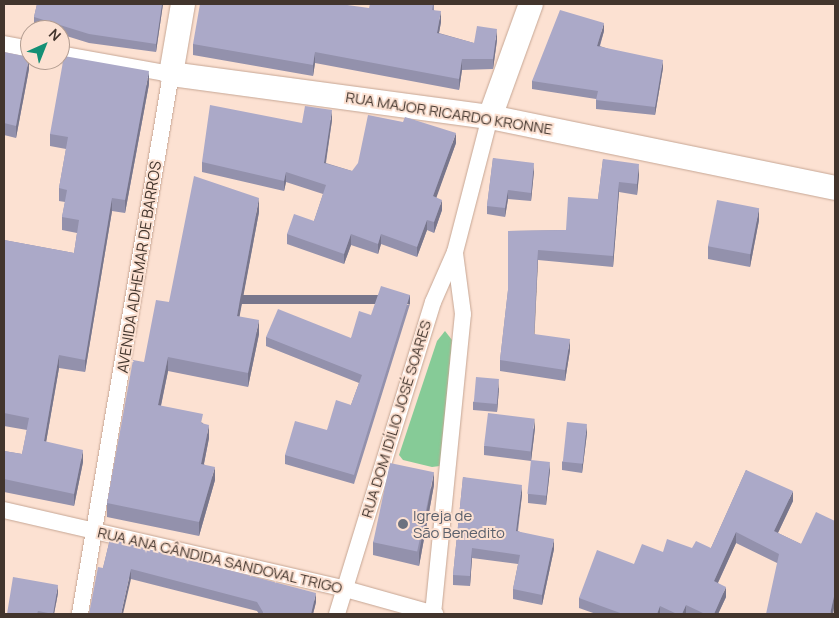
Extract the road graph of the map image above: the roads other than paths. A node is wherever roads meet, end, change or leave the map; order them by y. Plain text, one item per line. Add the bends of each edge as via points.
1 (183, 4) edge
2 (531, 4) edge
3 (4, 44) edge
4 (20, 47) edge
5 (70, 56) edge
6 (171, 74) junction
7 (490, 117) junction
8 (835, 188) edge
9 (455, 252) junction
10 (383, 464) junction
11 (402, 468) edge
12 (429, 473) edge
13 (447, 477) junction
14 (4, 510) edge
15 (96, 531) junction
16 (342, 588) junction
17 (80, 614) edge
18 (337, 614) edge
19 (434, 614) edge

1 - 6 main road, AVENIDA ADHEMAR DE BARROS
2 - 7 main road, RUA DOM IDÍLIO JOSÉ SOARES
3 - 4 street
5 - 6 street, RUA MAJOR RICARDO KRONNE
6 - 7 main road, RUA MAJOR RICARDO KRONNE
6 - 15 street, AVENIDA ADHEMAR DE BARROS
7 - 8 main road, RUA MAJOR RICARDO KRONNE
7 - 9 street, RUA DOM IDÍLIO JOSÉ SOARES
9 - 10 street, RUA DOM IDÍLIO JOSÉ SOARES via 433,302
9 - 13 street, RUA DOM IDÍLIO JOSÉ SOARES via 463,314
10 - 11 street
10 - 16 street, RUA DOM IDÍLIO JOSÉ SOARES
12 - 13 street
13 - 19 street, RUA DOM IDÍLIO JOSÉ SOARES
14 - 15 street, RUA ANA CÂNDIDA SANDOVAL TRIGO
15 - 16 street, RUA ANA CÂNDIDA SANDOVAL TRIGO
15 - 17 street, AVENIDA ADHEMAR DE BARROS
16 - 18 street, RUA DOM IDÍLIO JOSÉ SOARES
16 - 19 street, RUA ANA CÂNDIDA SANDOVAL TRIGO

